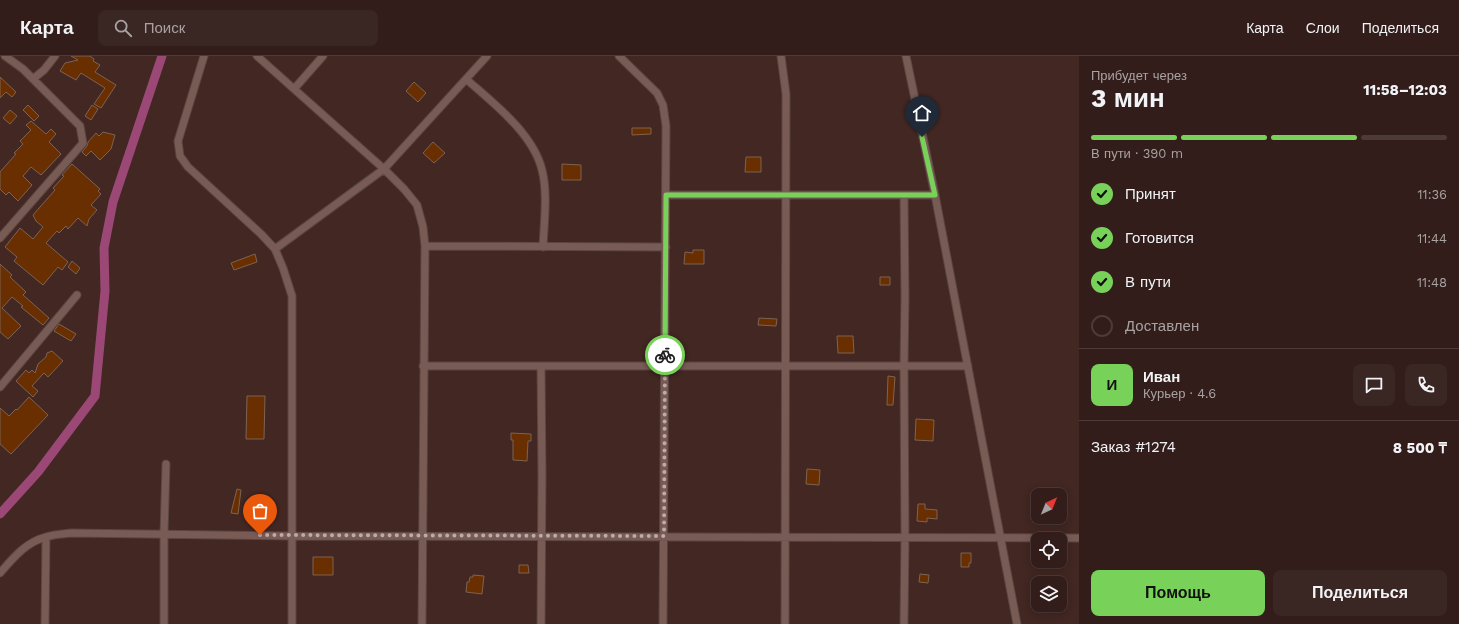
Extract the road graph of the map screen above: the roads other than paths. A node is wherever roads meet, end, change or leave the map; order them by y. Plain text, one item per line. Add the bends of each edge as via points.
1 (4, 56) edge
2 (55, 56) edge
3 (204, 56) edge
4 (257, 56) edge
5 (323, 56) edge
6 (487, 56) edge
7 (619, 56) edge
8 (780, 56) edge
9 (906, 56) edge
10 (33, 79) junction
11 (466, 79) junction
12 (294, 89) junction
13 (384, 169) junction
14 (666, 195) junction
15 (786, 195) junction
16 (904, 195) junction
17 (935, 195) junction
18 (0, 238) edge
19 (424, 246) junction
20 (543, 246) junction
21 (666, 247) junction
22 (275, 249) junction
23 (77, 295) dead end
24 (423, 366) junction
25 (541, 366) junction
26 (665, 366) junction
27 (968, 366) junction
28 (784, 367) junction
29 (904, 367) junction
30 (0, 387) edge
31 (166, 464) dead end
32 (164, 534) junction
33 (46, 536) junction
34 (292, 536) junction
35 (423, 536) junction
36 (542, 536) junction
37 (664, 536) junction
38 (785, 536) junction
39 (905, 538) junction
40 (1000, 538) junction
41 (1079, 538) edge
42 (0, 573) edge
43 (45, 624) edge
44 (164, 624) edge
45 (292, 624) edge
46 (422, 624) edge
47 (541, 624) edge
48 (663, 624) edge
49 (785, 624) edge
50 (904, 624) edge
51 (1017, 624) edge

1 - 10 street
2 - 10 street
3 - 22 street via 178,141 180,156 188,167 256,228
4 - 12 street
5 - 12 street
6 - 11 street
7 - 14 street via 657,93 663,105 666,126
8 - 15 street via 786,94
9 - 17 street
10 - 18 street via 80,126 82,143
11 - 13 street
11 - 20 street via 517,127 536,153 542,170 545,198
12 - 13 street
13 - 19 street via 417,205 423,227
13 - 22 street
14 - 15 street
14 - 21 street
15 - 16 street
15 - 28 street
16 - 17 street
16 - 29 street
17 - 27 street
19 - 20 street
19 - 24 street
20 - 21 street
21 - 26 street
22 - 34 street via 292,296
23 - 30 street
24 - 25 street
24 - 35 street
25 - 26 street
25 - 36 street
26 - 28 street
26 - 37 street
27 - 29 street
27 - 40 street
28 - 29 street
28 - 38 street
29 - 39 street
31 - 32 street
32 - 33 street via 71,533
32 - 34 street
32 - 44 street
33 - 42 street via 30,543
33 - 43 street
34 - 35 street
34 - 45 street
35 - 36 street
35 - 46 street
36 - 37 street
36 - 47 street
37 - 38 street
37 - 48 street
38 - 39 street
38 - 49 street
39 - 40 street
39 - 50 street
40 - 41 street
40 - 51 street

